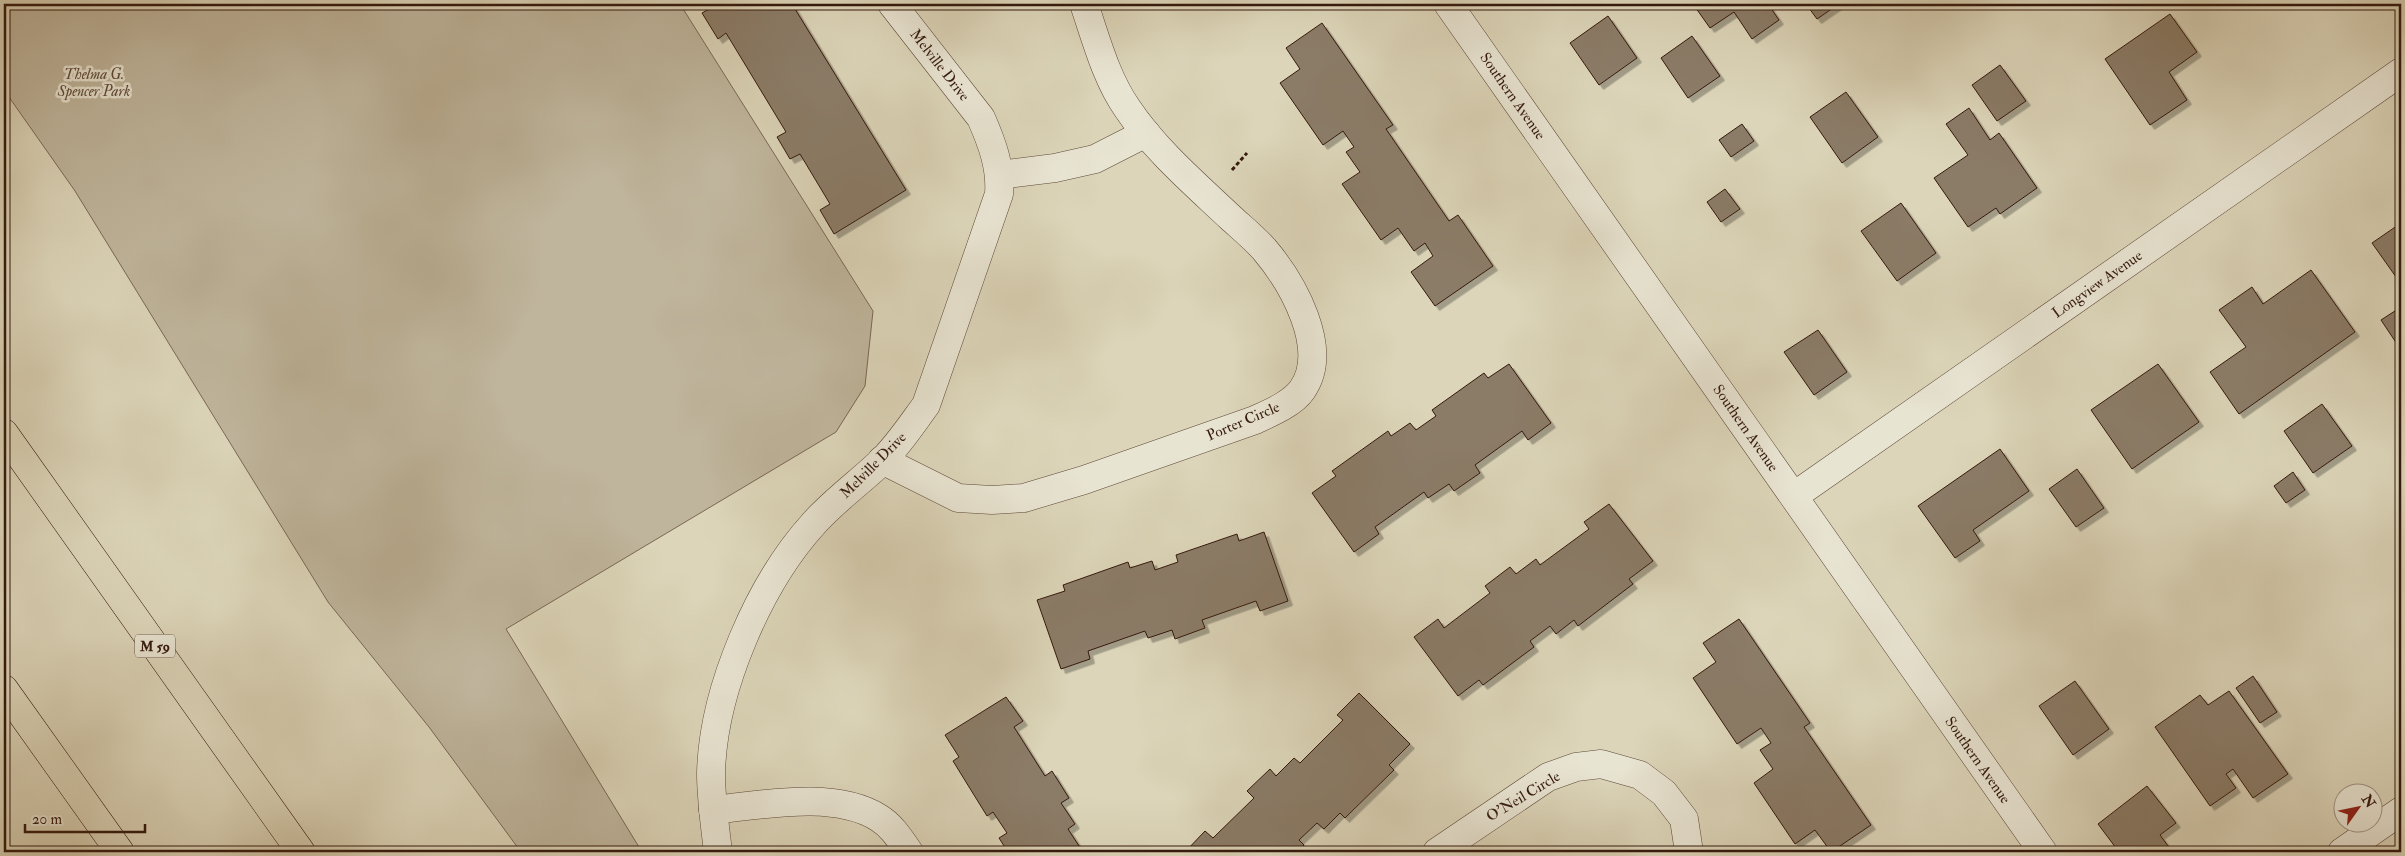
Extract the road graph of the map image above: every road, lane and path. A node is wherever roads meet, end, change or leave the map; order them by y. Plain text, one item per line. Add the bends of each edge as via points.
1 (892, 4) edge
2 (1084, 4) edge
3 (1448, 4) edge
4 (2401, 72) edge
5 (1146, 133) junction
6 (1000, 175) junction
7 (4, 432) edge
8 (882, 460) junction
9 (1794, 496) junction
10 (4, 690) edge
11 (713, 810) junction
12 (2401, 811) edge
13 (120, 852) edge
14 (301, 852) edge
15 (718, 852) edge
16 (909, 852) edge
17 (1437, 852) edge
18 (1689, 852) edge
19 (2043, 852) edge
20 (2342, 852) edge

1 - 6 street, Melville Drive via 981,118
2 - 5 street, Porter Circle via 1113,86
3 - 9 street, Southern Avenue
4 - 9 street, Longview Avenue
5 - 6 street via 1096,159
5 - 8 street, Porter Circle via 1264,250 1291,288 1312,346 1312,372 1302,391 1279,409 1255,420 1024,498 958,498
6 - 8 street, Melville Drive via 993,215 926,405
7 - 14 highway, M 59
8 - 11 street, Melville Drive via 815,522 774,574 749,622 717,729 712,772
9 - 19 street, Southern Avenue
10 - 13 highway
11 - 15 street, Melville Drive
11 - 16 street via 798,801 838,803 878,818 896,834
12 - 20 street
17 - 18 street, O'Neil Circle via 1548,777 1576,767 1602,764 1640,775 1664,793 1684,820

